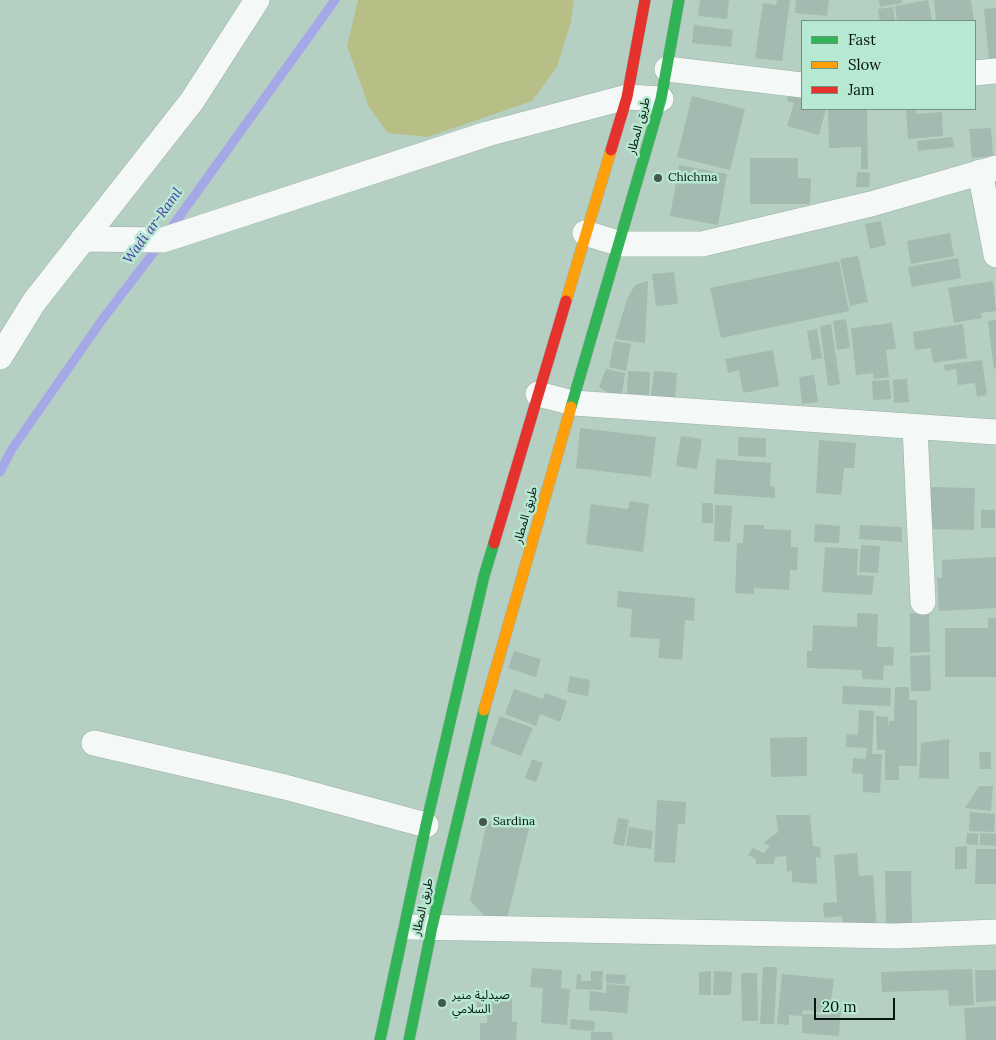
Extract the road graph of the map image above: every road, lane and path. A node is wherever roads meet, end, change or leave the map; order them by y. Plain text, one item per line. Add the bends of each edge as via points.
1 (257, 0) edge
2 (645, 0) edge
3 (679, 0) edge
4 (666, 69) junction
5 (996, 71) edge
6 (976, 73) edge
7 (801, 85) edge
8 (627, 97) junction
9 (661, 99) junction
10 (988, 170) edge
11 (586, 233) junction
12 (83, 239) junction
13 (620, 244) junction
14 (996, 255) edge
15 (0, 356) edge
16 (538, 394) junction
17 (573, 403) junction
18 (914, 427) junction
19 (996, 432) edge
20 (923, 602) dead end
21 (94, 743) dead end
22 (426, 825) junction
23 (404, 926) junction
24 (432, 927) junction
25 (996, 932) edge
26 (380, 1040) edge
27 (409, 1040) edge

1 - 12 street via 192,101
2 - 8 main road, طريق المطار
3 - 4 main road, طريق المطار
4 - 7 street
4 - 9 main road, طريق المطار
5 - 6 street
8 - 9 street
8 - 11 main road, طريق المطار
8 - 12 street via 487,134 163,240
9 - 13 main road, طريق المطار
10 - 13 street via 871,204 702,244
10 - 14 street
11 - 13 street
11 - 16 main road, طريق المطار
12 - 15 street via 34,302
13 - 17 main road, طريق المطار
16 - 17 street
16 - 22 main road, طريق المطار via 484,576
17 - 18 street
17 - 24 main road, طريق المطار via 492,677
18 - 19 street
18 - 20 street
21 - 22 street via 284,787
22 - 23 main road, طريق المطار
23 - 24 street
23 - 26 main road, طريق المطار
24 - 25 street via 896,936
24 - 27 main road, طريق المطار

